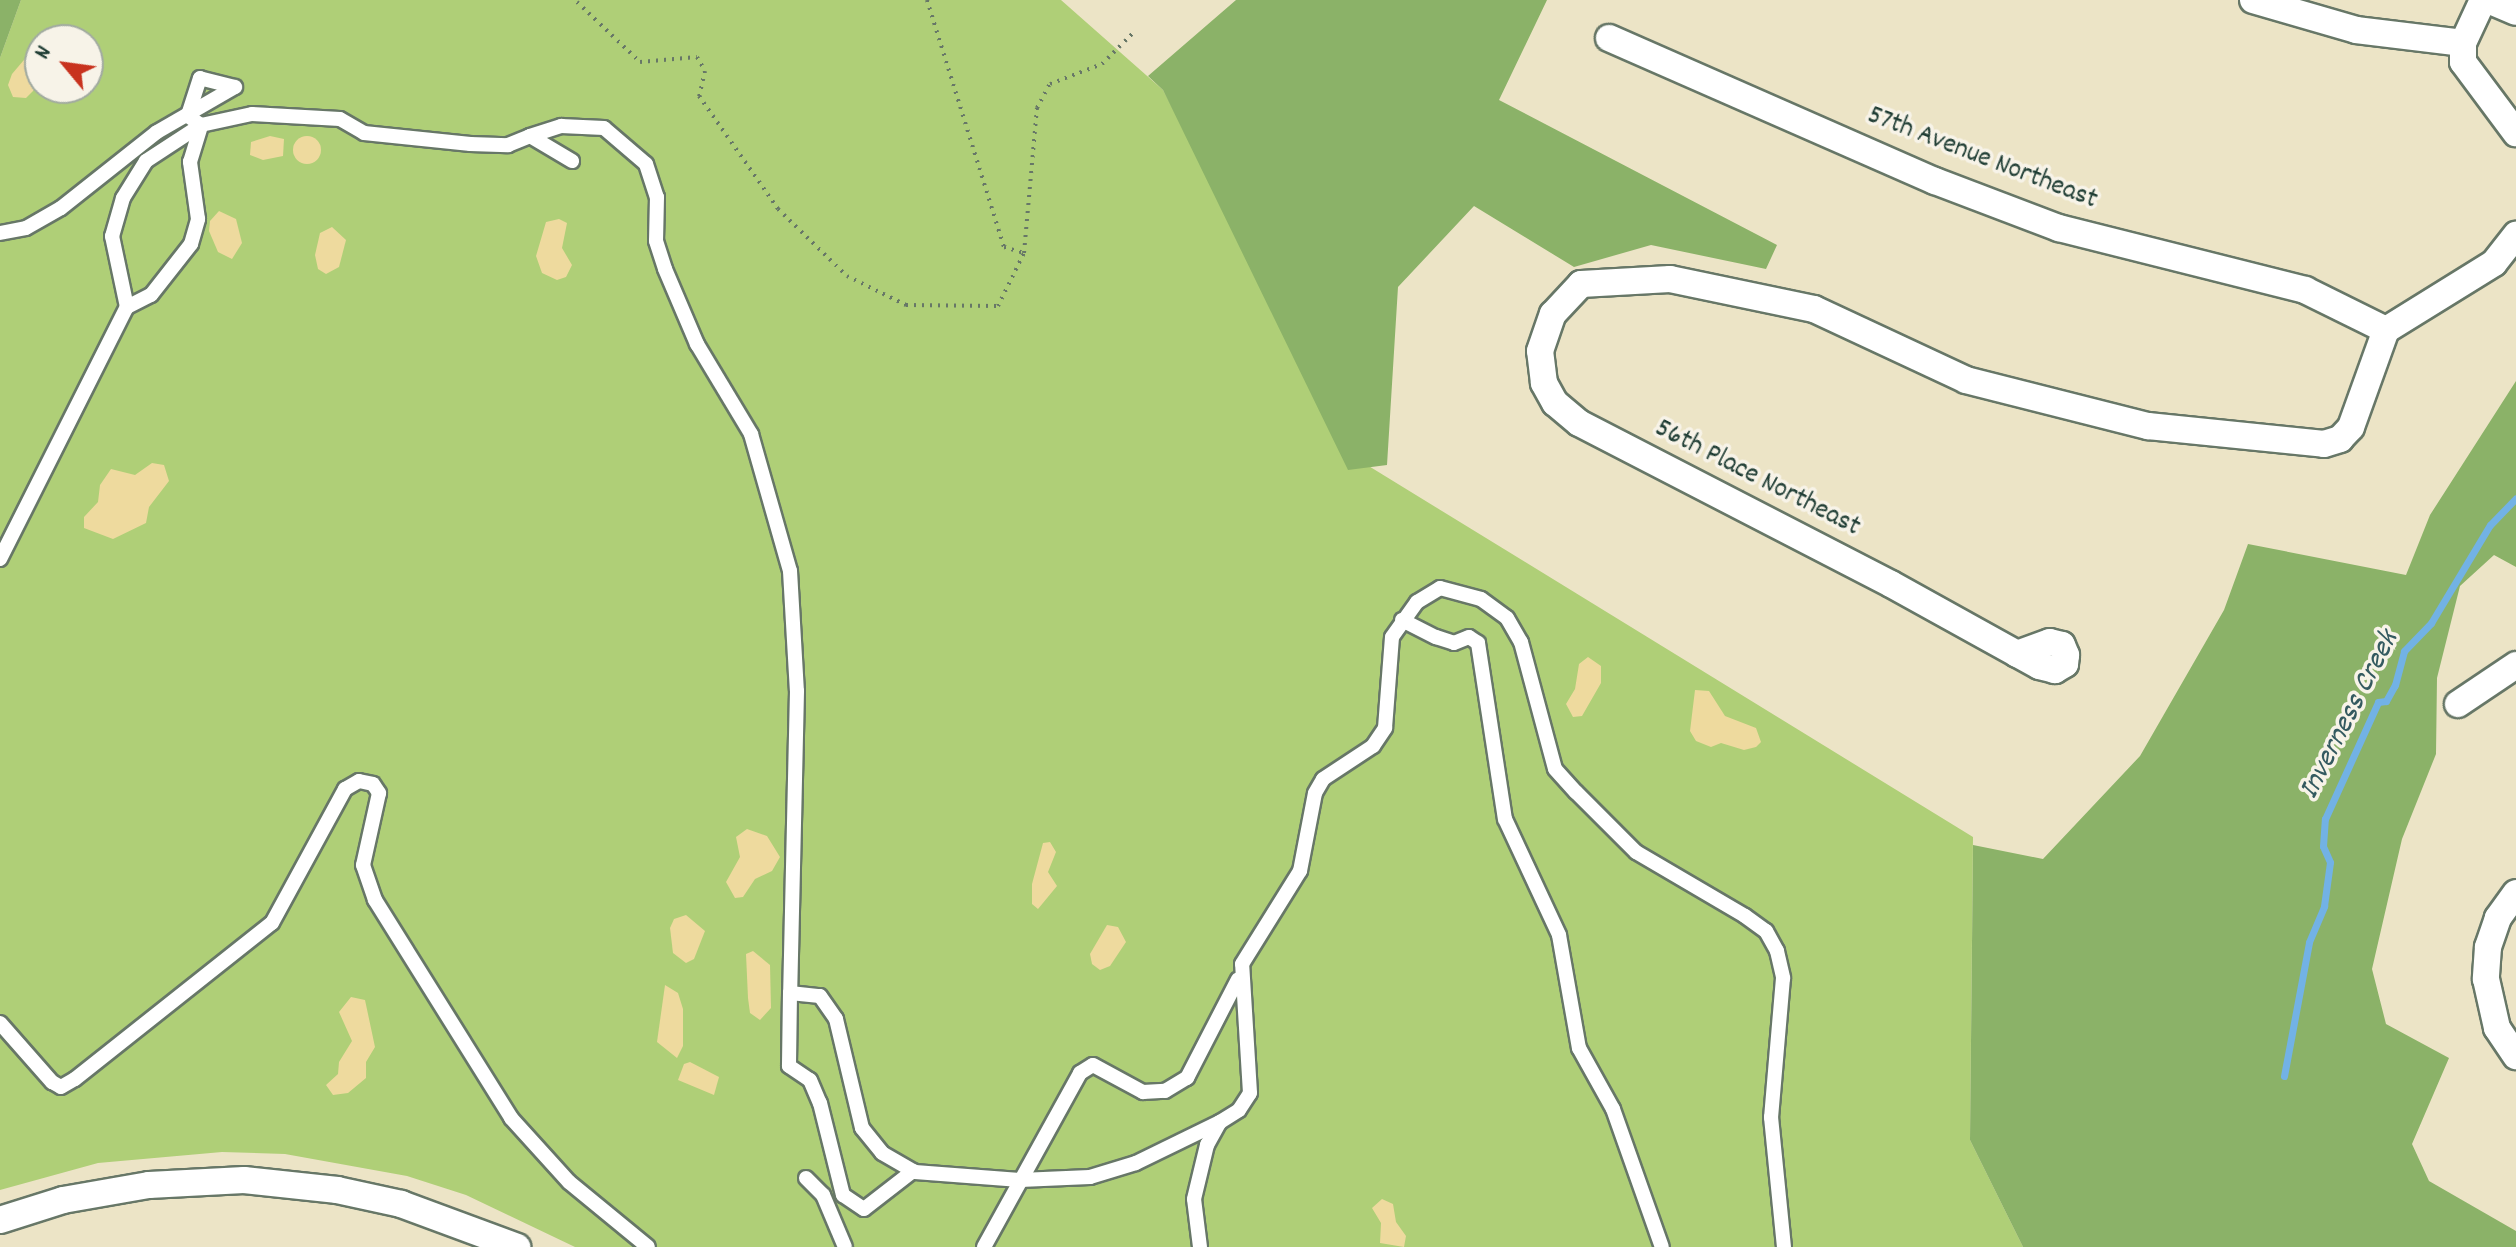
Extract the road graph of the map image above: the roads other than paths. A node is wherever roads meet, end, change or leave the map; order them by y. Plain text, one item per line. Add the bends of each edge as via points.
1 (2253, 0) edge
2 (2486, 0) edge
3 (2516, 12) edge
4 (1609, 38) dead end
5 (2463, 43) junction
6 (201, 125) junction
7 (2516, 133) edge
8 (530, 136) junction
9 (572, 161) dead end
10 (0, 233) edge
11 (2516, 235) edge
12 (127, 307) junction
13 (2386, 330) junction
14 (0, 559) edge
15 (1402, 620) junction
16 (2017, 654) dead end
17 (2516, 665) edge
18 (2458, 704) dead end
19 (2516, 893) edge
20 (1242, 964) junction
21 (790, 993) junction
22 (0, 1023) edge
23 (2516, 1056) edge
24 (1220, 1122) junction
25 (913, 1171) junction
26 (806, 1178) dead end
27 (1020, 1180) junction
28 (0, 1220) edge
29 (517, 1247) edge
30 (648, 1247) edge
31 (845, 1247) edge
32 (984, 1247) edge
33 (1200, 1247) edge
34 (1662, 1247) edge
35 (1784, 1247) edge

1 - 5 street via 2356,30
2 - 3 street
2 - 5 street
4 - 13 street, 57th Avenue Northeast via 1935,181 2059,228 2305,290
5 - 7 street via 2470,78
6 - 8 lane via 252,114 340,119 364,133 439,142 508,145
6 - 10 lane via 188,116 138,145 61,208 26,228
6 - 12 lane via 190,162 198,219 191,244 151,295
6 - 12 lane via 146,161 123,198 112,236
8 - 9 lane
8 - 21 lane via 561,126 604,128 646,164 657,197 656,241 665,269 697,344 751,434 772,500 790,571 797,691
11 - 13 street via 2494,263
12 - 14 lane
13 - 16 street, 56th Place Northeast via 2351,427 2340,439 2324,444 2148,426 1966,380 1814,309 1670,279 1581,284 1553,314 1540,351 1544,383 1555,403 1579,423
15 - 20 lane via 1387,658 1390,704 1385,728 1373,746 1323,779 1315,793 1300,871
15 - 34 lane via 1445,640 1469,637 1478,643 1505,819 1559,935 1579,1048 1613,1109
15 - 35 lane via 1440,588 1481,599 1507,618 1521,642 1555,769 1636,852 1766,931 1783,978 1771,1117
17 - 18 street
19 - 23 street via 2498,918 2488,947 2486,979 2497,1028
20 - 24 lane via 1250,1093 1239,1110
20 - 27 lane via 1235,994 1187,1078 1165,1091 1143,1092 1093,1065 1080,1073
21 - 25 lane via 820,996 836,1019 862,1128 882,1153
21 - 25 lane via 789,1066 810,1080 820,1103 843,1195 864,1209
22 - 30 lane via 52,1082 61,1087 75,1079 272,923 345,789 359,781 373,784 379,793 363,865 375,900 511,1118 569,1182
24 - 27 lane via 1124,1167 1090,1177
24 - 33 lane via 1207,1145 1194,1199
25 - 27 lane via 959,1179
26 - 31 lane via 828,1204
27 - 32 lane
28 - 29 street via 63,1200 149,1185 244,1180 337,1190 401,1204

